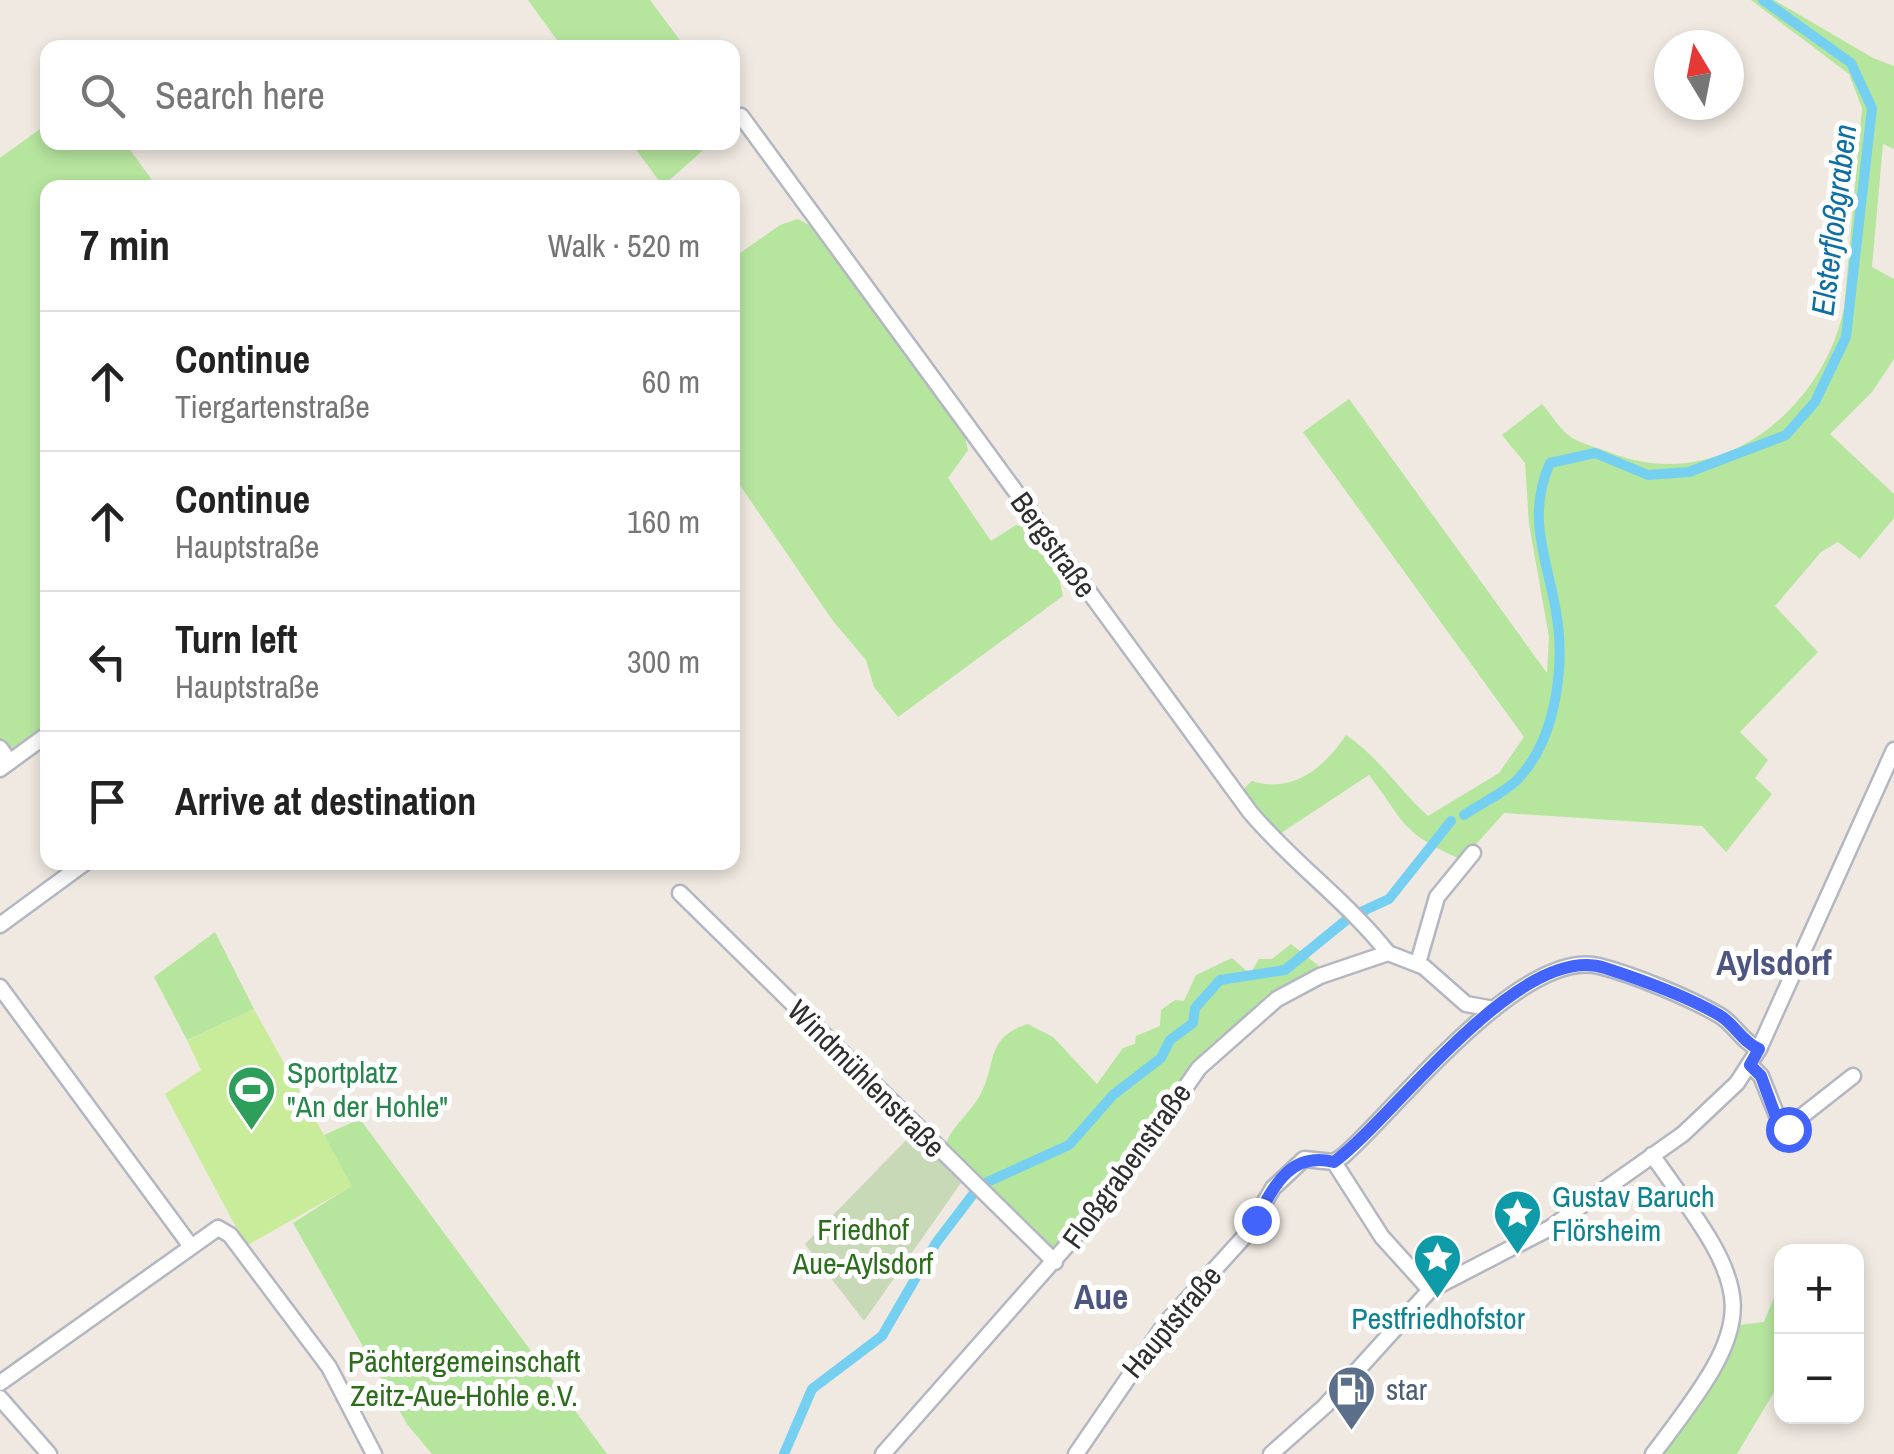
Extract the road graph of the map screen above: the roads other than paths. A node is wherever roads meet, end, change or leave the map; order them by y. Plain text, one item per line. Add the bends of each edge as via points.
1 (741, 116) dead end
2 (40, 740) edge
3 (0, 748) edge
4 (1894, 750) edge
5 (5, 765) edge
6 (1472, 853) dead end
7 (75, 870) edge
8 (680, 894) dead end
9 (0, 925) edge
10 (1388, 953) junction
11 (1418, 963) junction
12 (0, 987) edge
13 (1466, 1004) junction
14 (1494, 1009) junction
15 (1468, 1027) junction
16 (1759, 1049) junction
17 (1750, 1065) junction
18 (1852, 1076) dead end
19 (1652, 1155) junction
20 (1334, 1162) junction
21 (190, 1245) junction
22 (1055, 1262) junction
23 (1430, 1290) junction
24 (0, 1384) edge
25 (0, 1398) edge
26 (48, 1454) edge
27 (374, 1454) edge
28 (882, 1454) edge
29 (1076, 1454) edge
30 (1271, 1454) edge
31 (1653, 1454) edge

1 - 10 street, Bergstraße via 1250,812
2 - 5 street
3 - 5 street
4 - 16 street
6 - 11 street via 1437,897
7 - 9 street
8 - 22 street, Windmühlenstraße
10 - 11 street
10 - 22 street, Floßgrabenstraße via 1287,992 1206,1060 1138,1161
11 - 13 street
12 - 21 street
13 - 14 street
13 - 15 street
14 - 15 street
14 - 16 street via 1560,970 1591,965 1709,1010
15 - 20 street
16 - 17 street
17 - 18 street via 1784,1130
17 - 19 street via 1704,1116
19 - 23 street via 1538,1235
19 - 31 street via 1719,1252 1733,1306 1716,1368
20 - 23 street via 1372,1223
20 - 29 street, Hauptstraße via 1304,1159 1286,1173 1244,1237 1145,1350
21 - 24 street
21 - 27 street via 218,1228 230,1236 329,1367
22 - 28 street, Floßgrabenstraße
23 - 30 street via 1325,1406
25 - 26 street

